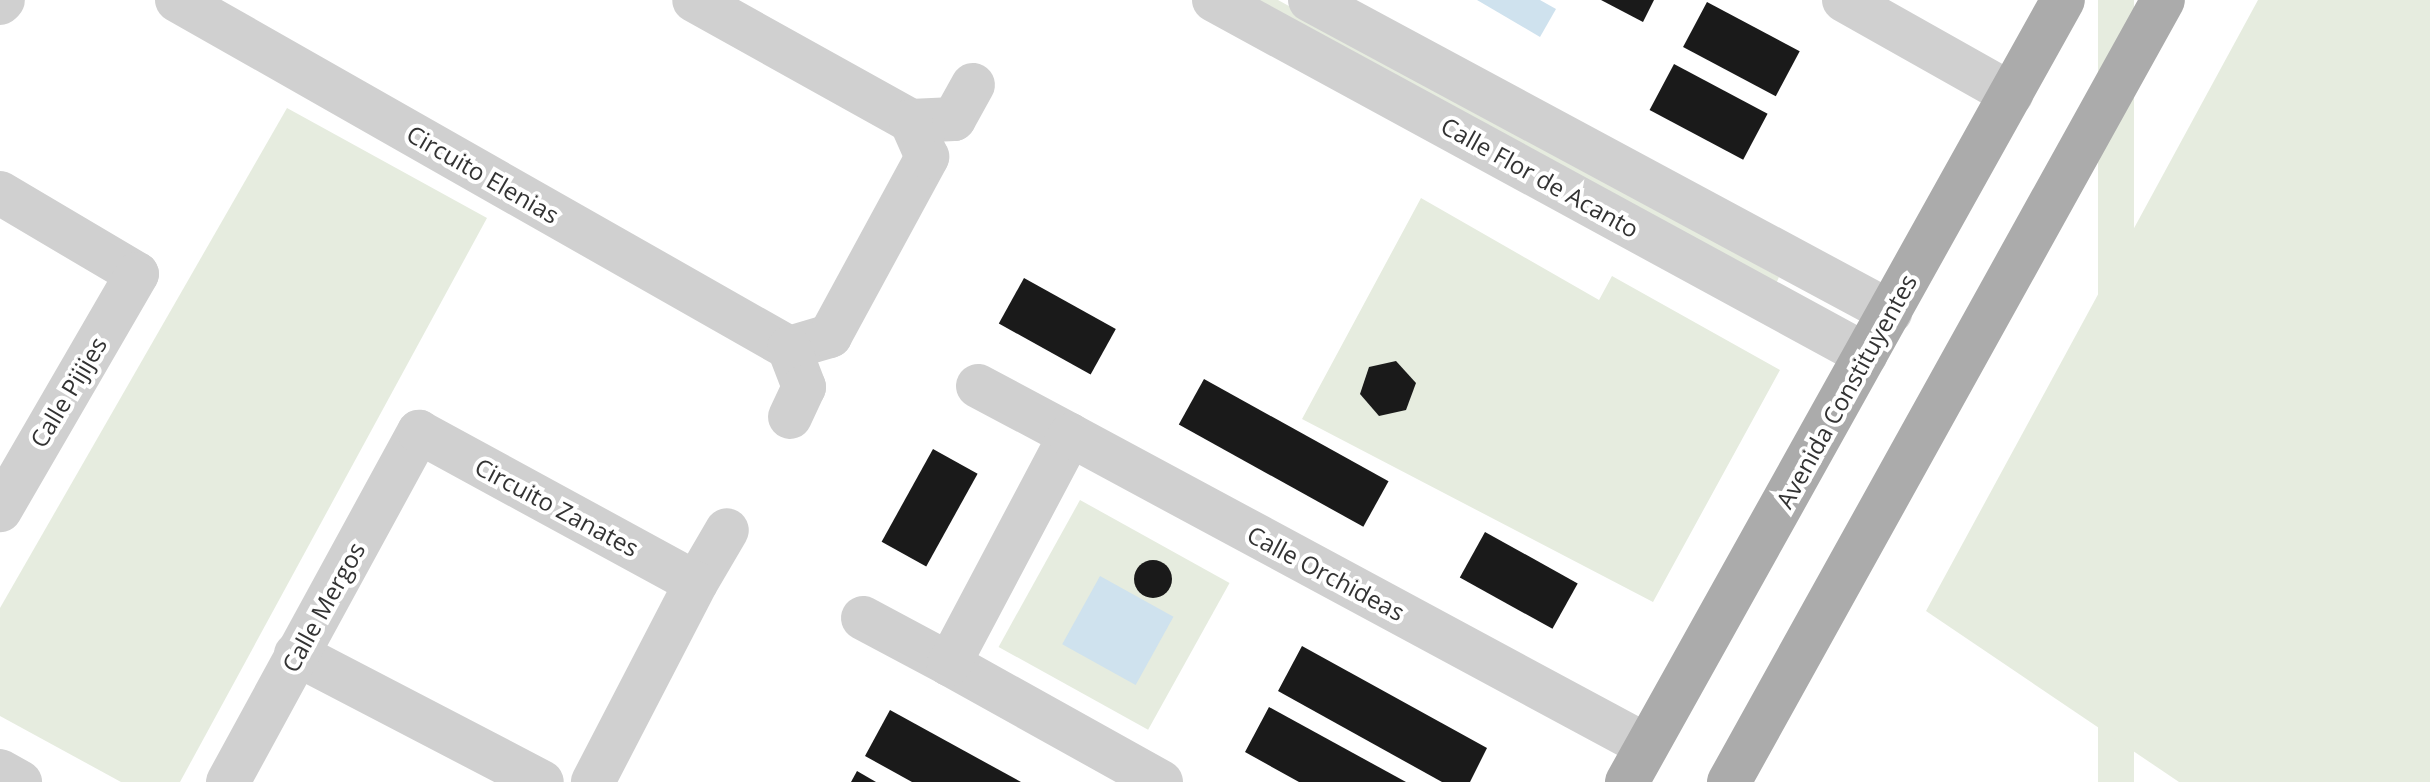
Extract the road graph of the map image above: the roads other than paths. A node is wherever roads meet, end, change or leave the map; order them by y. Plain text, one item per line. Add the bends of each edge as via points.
1 (177, 0) edge
2 (694, 0) edge
3 (1214, 0) edge
4 (1310, 0) edge
5 (1844, 0) edge
6 (2063, 0) edge
7 (2163, 0) edge
8 (973, 85) dead end
9 (2011, 94) junction
10 (911, 121) junction
11 (0, 193) edge
12 (1890, 312) junction
13 (789, 348) junction
14 (1866, 355) junction
15 (978, 386) dead end
16 (790, 417) dead end
17 (419, 432) joint
18 (1070, 435) junction
19 (4, 494) edge
20 (727, 530) dead end
21 (696, 583) junction
22 (863, 618) dead end
23 (296, 654) junction
24 (949, 664) junction
25 (1637, 764) edge
26 (0, 771) edge
27 (20, 782) edge
28 (228, 782) edge
29 (542, 782) edge
30 (593, 782) edge
31 (1161, 782) edge
32 (1729, 782) edge

1 - 13 street, Circuito Elenias
2 - 10 street
3 - 14 street, Calle Flor de Acanto
4 - 12 street, Calle Flor de Acanto
5 - 9 street
6 - 9 main road, Avenida Constituyentes
7 - 32 main road
8 - 10 street via 954,119
9 - 12 main road, Avenida Constituyentes
10 - 13 street via 927,157 830,336
11 - 19 street, Calle Pijijes via 137,274
12 - 14 main road, Avenida Constituyentes
13 - 16 street via 804,387
14 - 25 main road, Avenida Constituyentes
15 - 18 street, Calle Orchideas
17 - 21 street, Circuito Zanates
17 - 23 street, Calle Mergos
18 - 24 street
18 - 25 street, Calle Orchideas via 1582,710
20 - 21 street
21 - 30 street
22 - 24 street
23 - 28 street, Calle Mergos
23 - 29 street
24 - 31 street
26 - 27 street

